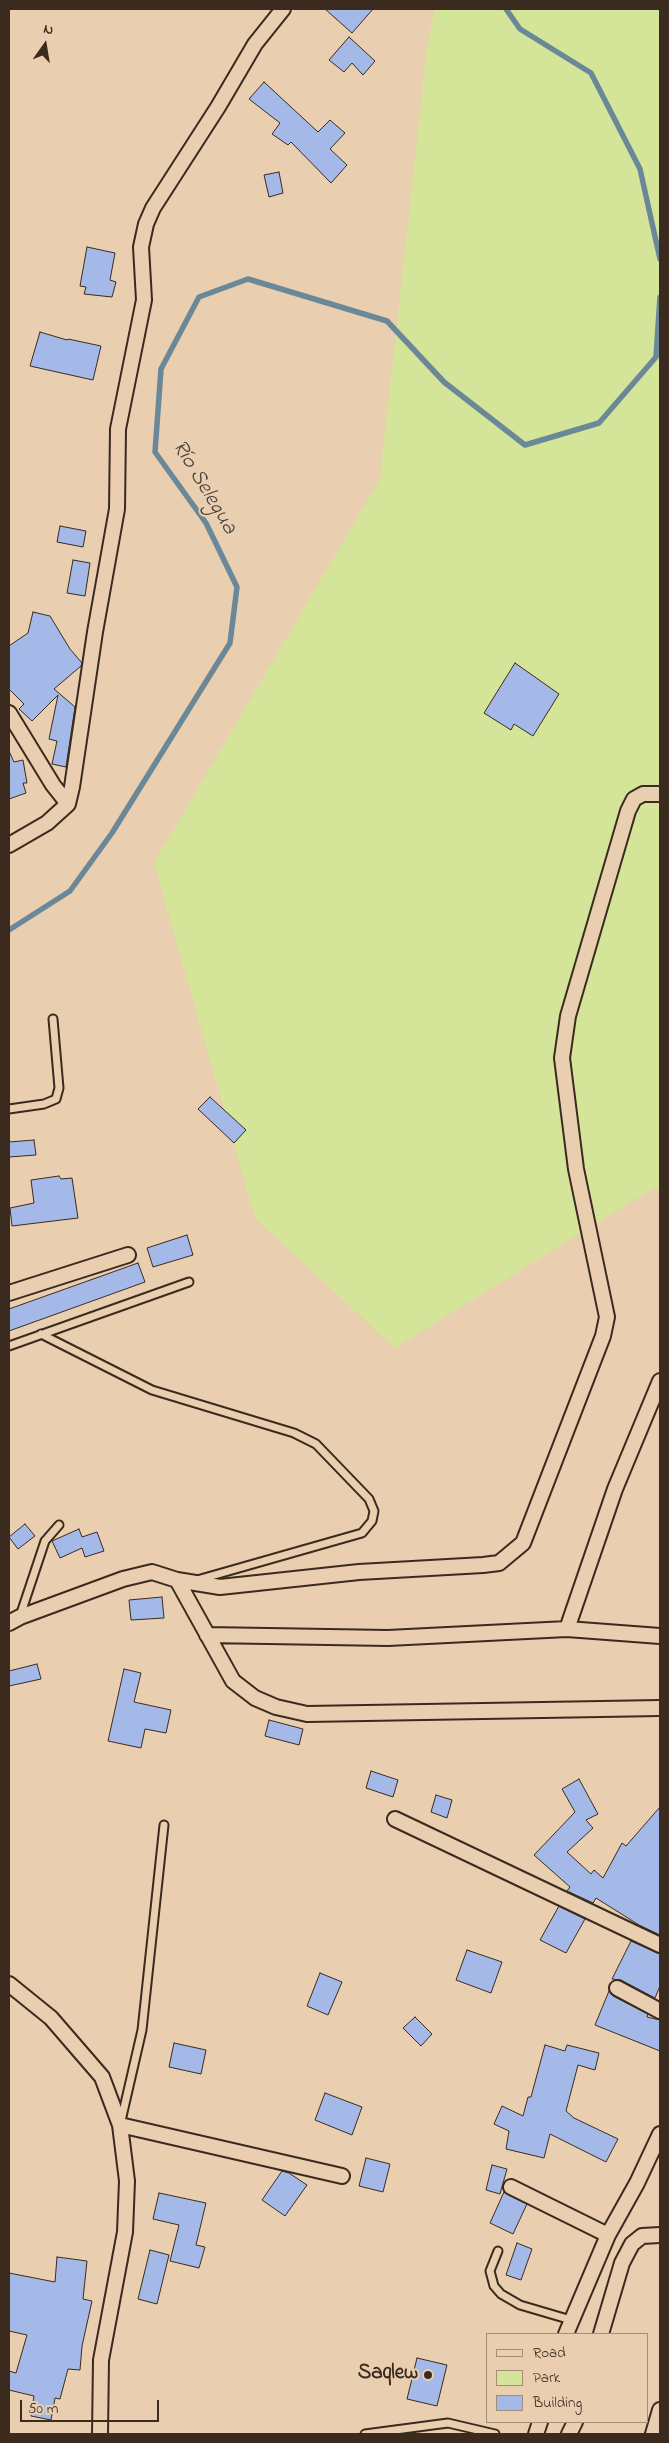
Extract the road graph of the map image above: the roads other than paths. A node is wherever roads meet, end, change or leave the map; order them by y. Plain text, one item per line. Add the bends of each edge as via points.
1 (283, 9) edge
2 (9, 713) edge
3 (660, 794) edge
4 (68, 804) junction
5 (9, 845) edge
6 (52, 1019) dead end
7 (9, 1109) edge
8 (128, 1256) dead end
9 (190, 1282) dead end
10 (9, 1293) edge
11 (41, 1334) junction
12 (9, 1346) edge
13 (660, 1381) edge
14 (59, 1525) dead end
15 (177, 1580) junction
16 (192, 1582) junction
17 (14, 1620) edge
18 (567, 1629) junction
19 (208, 1635) junction
20 (660, 1636) edge
21 (660, 1708) edge
22 (396, 1819) dead end
23 (164, 1824) dead end
24 (660, 1945) edge
25 (9, 1984) edge
26 (617, 1988) dead end
27 (660, 2011) edge
28 (120, 2125) junction
29 (660, 2134) edge
30 (342, 2176) dead end
31 (511, 2187) dead end
32 (608, 2235) junction
33 (660, 2235) edge
34 (498, 2250) dead end
35 (571, 2320) junction
36 (566, 2333) edge
37 (601, 2333) edge
38 (660, 2410) edge
39 (100, 2434) edge
40 (364, 2434) edge
41 (495, 2434) edge
42 (653, 2434) edge

1 - 4 street via 255,44 146,224 141,247 144,300 118,429 117,508
2 - 4 street via 53,786
3 - 16 street via 643,794 634,799 628,811 590,950 568,1016 562,1058 576,1170 607,1317 603,1336 522,1544 499,1563 483,1565 359,1572 220,1587
4 - 5 street via 47,823
6 - 7 lane via 59,1088 56,1099
8 - 10 street
9 - 11 lane
11 - 12 lane
11 - 16 lane via 152,1390 294,1432 316,1444 368,1500 374,1511 372,1521 362,1533
13 - 18 street via 615,1489
14 - 17 lane via 45,1541
15 - 16 street
15 - 17 street via 152,1572 124,1579
15 - 19 street
18 - 19 street via 388,1638
18 - 20 street
19 - 21 street via 233,1681 255,1698 307,1714
22 - 24 street
23 - 28 lane via 142,2030
25 - 28 street via 52,2018 102,2077
26 - 27 street
28 - 30 street
28 - 39 street via 127,2181 125,2232 101,2360
29 - 32 street
31 - 32 street
32 - 35 street
33 - 37 street via 642,2236 632,2244 622,2264
34 - 35 lane via 490,2271 494,2286 502,2294 520,2305
35 - 36 street
38 - 42 street
40 - 41 lane via 448,2423

